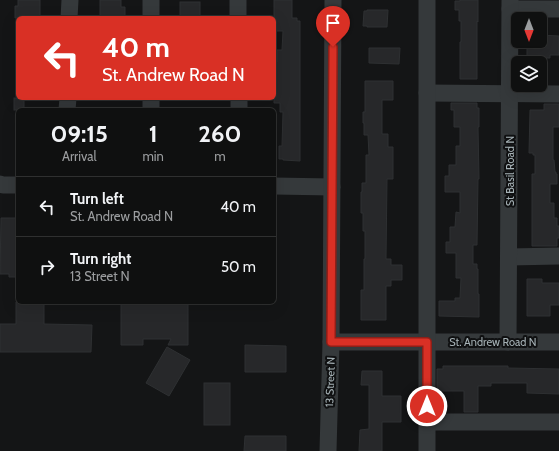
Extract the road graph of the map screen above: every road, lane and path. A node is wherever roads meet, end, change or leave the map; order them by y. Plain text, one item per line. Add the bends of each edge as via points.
1 (70, 0) edge
2 (151, 0) edge
3 (238, 0) edge
4 (333, 0) edge
5 (428, 0) edge
6 (510, 4) edge
7 (559, 9) edge
8 (69, 16) edge
9 (151, 16) edge
10 (238, 16) edge
11 (427, 93) junction
12 (510, 93) junction
13 (559, 94) edge
14 (0, 184) edge
15 (16, 185) edge
16 (276, 186) edge
17 (332, 187) junction
18 (559, 256) edge
19 (509, 257) junction
20 (331, 342) junction
21 (427, 342) junction
22 (508, 342) junction
23 (559, 342) edge
24 (427, 422) junction
25 (559, 422) edge
26 (328, 451) edge
27 (427, 451) edge

1 - 8 street
2 - 9 street
3 - 10 street
4 - 17 street, 13 Street N
5 - 11 street
6 - 7 street
6 - 12 street, St Basil Road N
11 - 12 street
11 - 21 street
12 - 13 street
12 - 19 street, St Basil Road N
14 - 15 street
16 - 17 street
17 - 20 street, 13 Street N
18 - 19 street
19 - 22 street, St Basil Road N
20 - 21 street, St. Andrew Road N
20 - 26 street, 13 Street N
21 - 22 street, St. Andrew Road N
21 - 24 street
22 - 23 street, St. Andrew Road N
24 - 25 street
24 - 27 street

